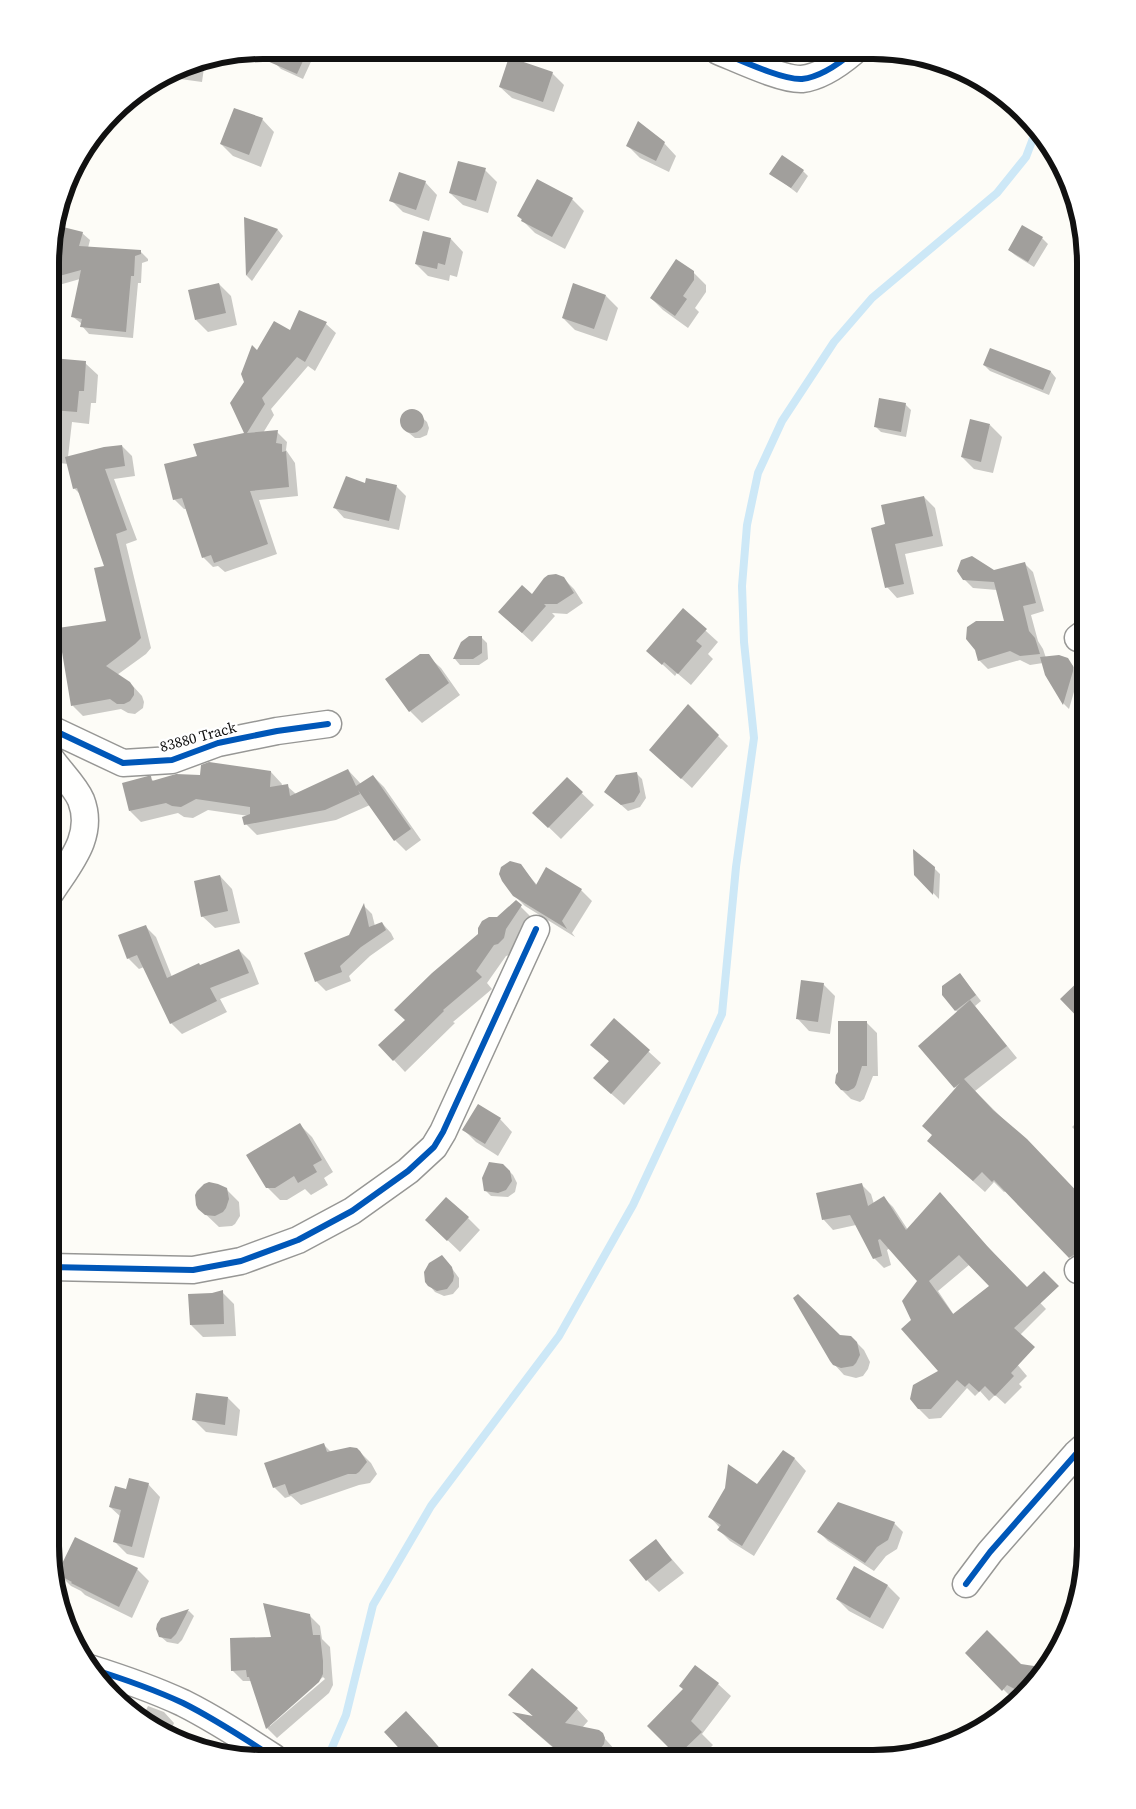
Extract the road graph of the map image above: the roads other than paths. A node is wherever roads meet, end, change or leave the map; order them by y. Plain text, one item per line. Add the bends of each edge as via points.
1 (739, 59) edge
2 (843, 59) edge
3 (328, 724) dead end
4 (59, 733) edge
5 (59, 770) edge
6 (59, 880) edge
7 (536, 929) dead end
8 (59, 1267) edge
9 (1077, 1453) edge
10 (966, 1584) dead end
11 (102, 1672) edge
12 (262, 1750) edge

1 - 2 street via 786,77 802,79
3 - 4 street, 83880 Track via 218,743 172,760 123,763
5 - 6 street via 80,799 85,816 79,847
7 - 8 street via 434,1146 408,1171 352,1211 298,1240 241,1261 193,1270
9 - 10 street
11 - 12 street via 183,1703

